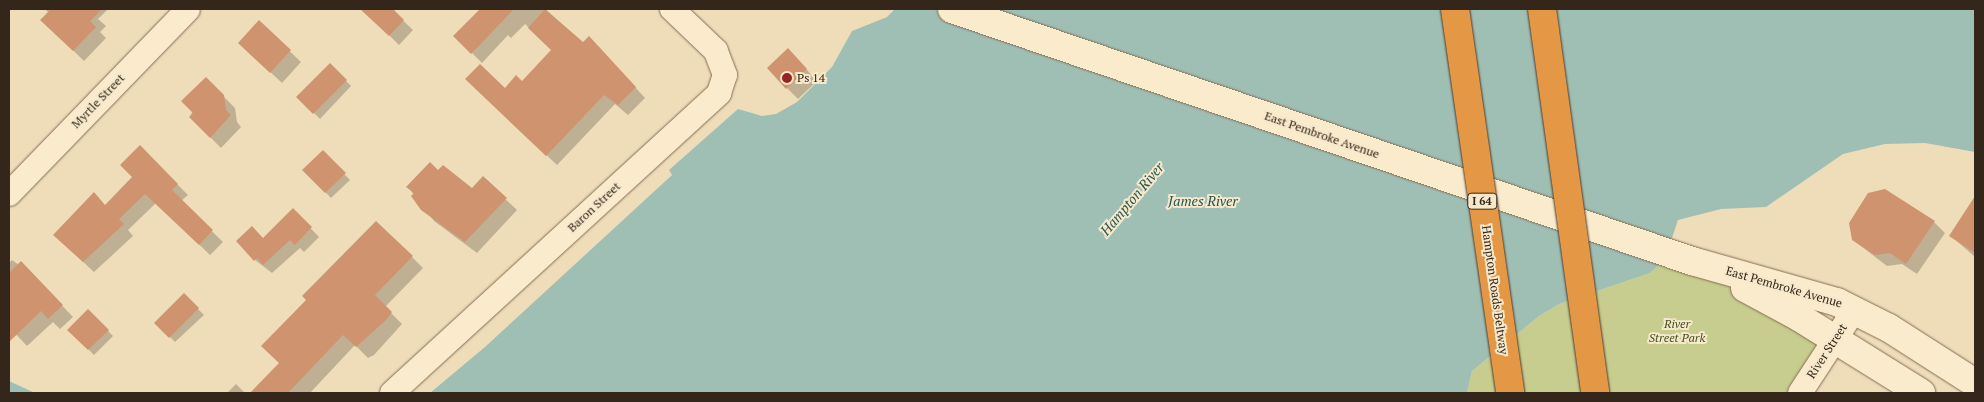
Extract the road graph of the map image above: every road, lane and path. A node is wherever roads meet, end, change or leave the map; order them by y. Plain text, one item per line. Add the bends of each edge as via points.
1 (188, 9) edge
2 (672, 9) edge
3 (952, 9) edge
4 (1455, 9) edge
5 (1542, 9) edge
6 (9, 194) edge
7 (1692, 261) junction
8 (1855, 309) junction
9 (1836, 339) junction
10 (1975, 383) edge
11 (392, 393) edge
12 (1510, 393) edge
13 (1595, 393) edge
14 (1800, 393) edge
15 (1921, 393) edge

1 - 6 street, Myrtle Street
2 - 11 street, Baron Street via 719,57 725,75 719,93
3 - 7 main road, East Pembroke Avenue, bridge
4 - 12 highway, Hampton Roads Beltway / I 64, bridge
5 - 13 highway, bridge
7 - 8 main road, East Pembroke Avenue
7 - 9 main road, East Pembroke Avenue
8 - 9 street, River Street
8 - 10 main road, East Pembroke Avenue
9 - 14 street, River Street
9 - 15 main road, East Pembroke Avenue

